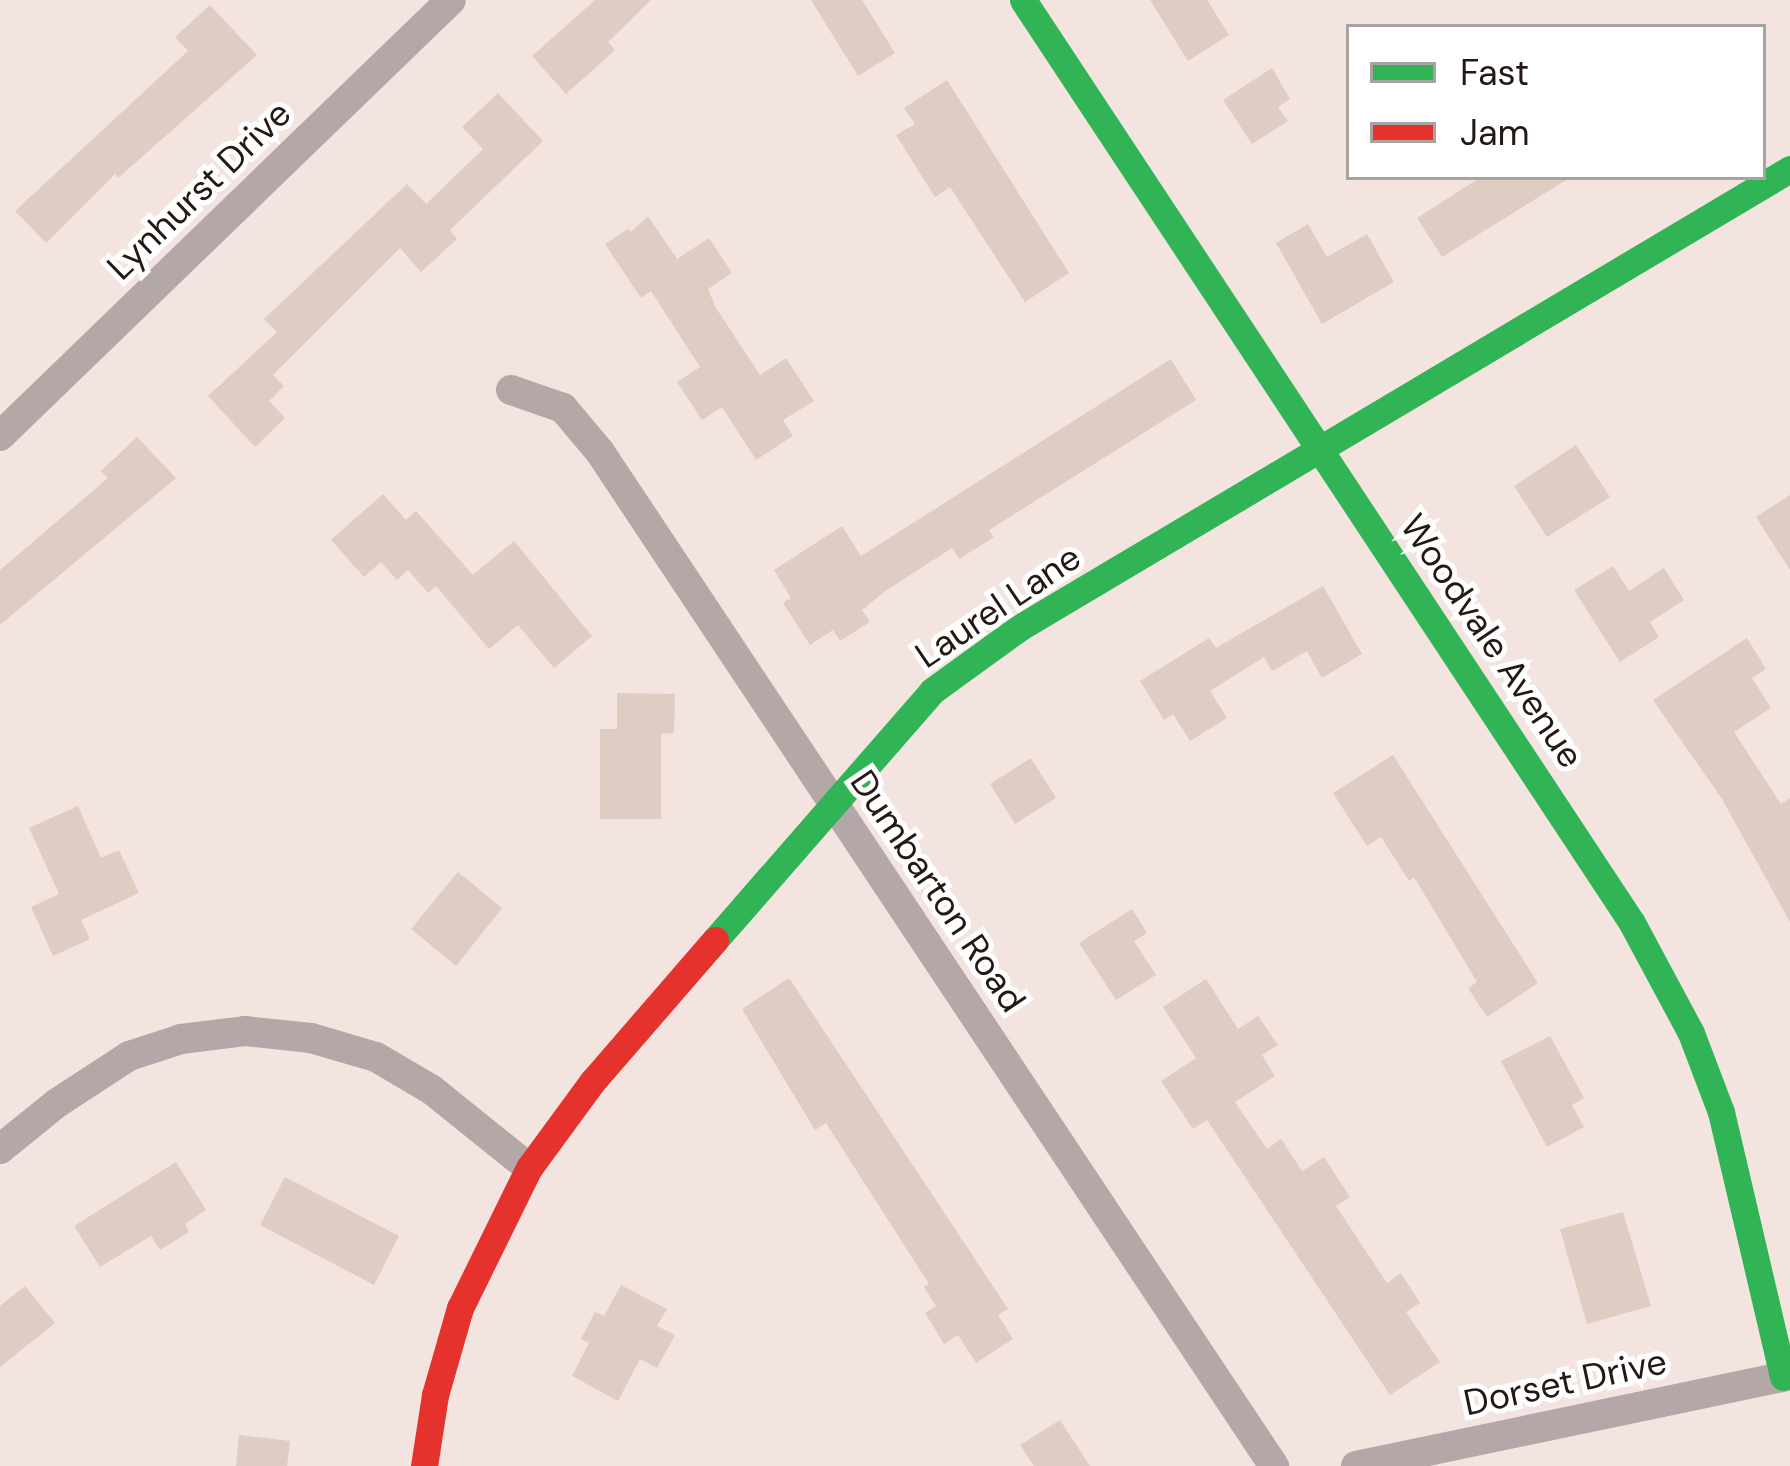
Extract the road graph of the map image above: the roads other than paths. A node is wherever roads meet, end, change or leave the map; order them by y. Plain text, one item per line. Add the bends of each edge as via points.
1 (451, 0) edge
2 (1023, 0) edge
3 (1790, 169) edge
4 (511, 390) dead end
5 (0, 436) edge
6 (1321, 451) junction
7 (833, 805) junction
8 (0, 1149) edge
9 (529, 1168) junction
10 (1786, 1376) edge
11 (424, 1466) edge
12 (1274, 1466) edge
13 (1356, 1466) edge

1 - 5 street, Lynhurst Drive
2 - 6 street, Woodvale Avenue
3 - 6 street, Laurel Lane
4 - 7 street, Dumbarton Road via 563,408 601,452
6 - 7 street, Laurel Lane via 1019,628 932,691
6 - 10 street, Woodvale Avenue via 1556,801 1690,1033 1720,1112
7 - 9 street, Laurel Lane via 592,1082
7 - 12 street, Dumbarton Road
8 - 9 street via 129,1055 245,1031 311,1038 376,1058 432,1090
9 - 11 street, Laurel Lane via 460,1308
10 - 13 street, Dorset Drive

